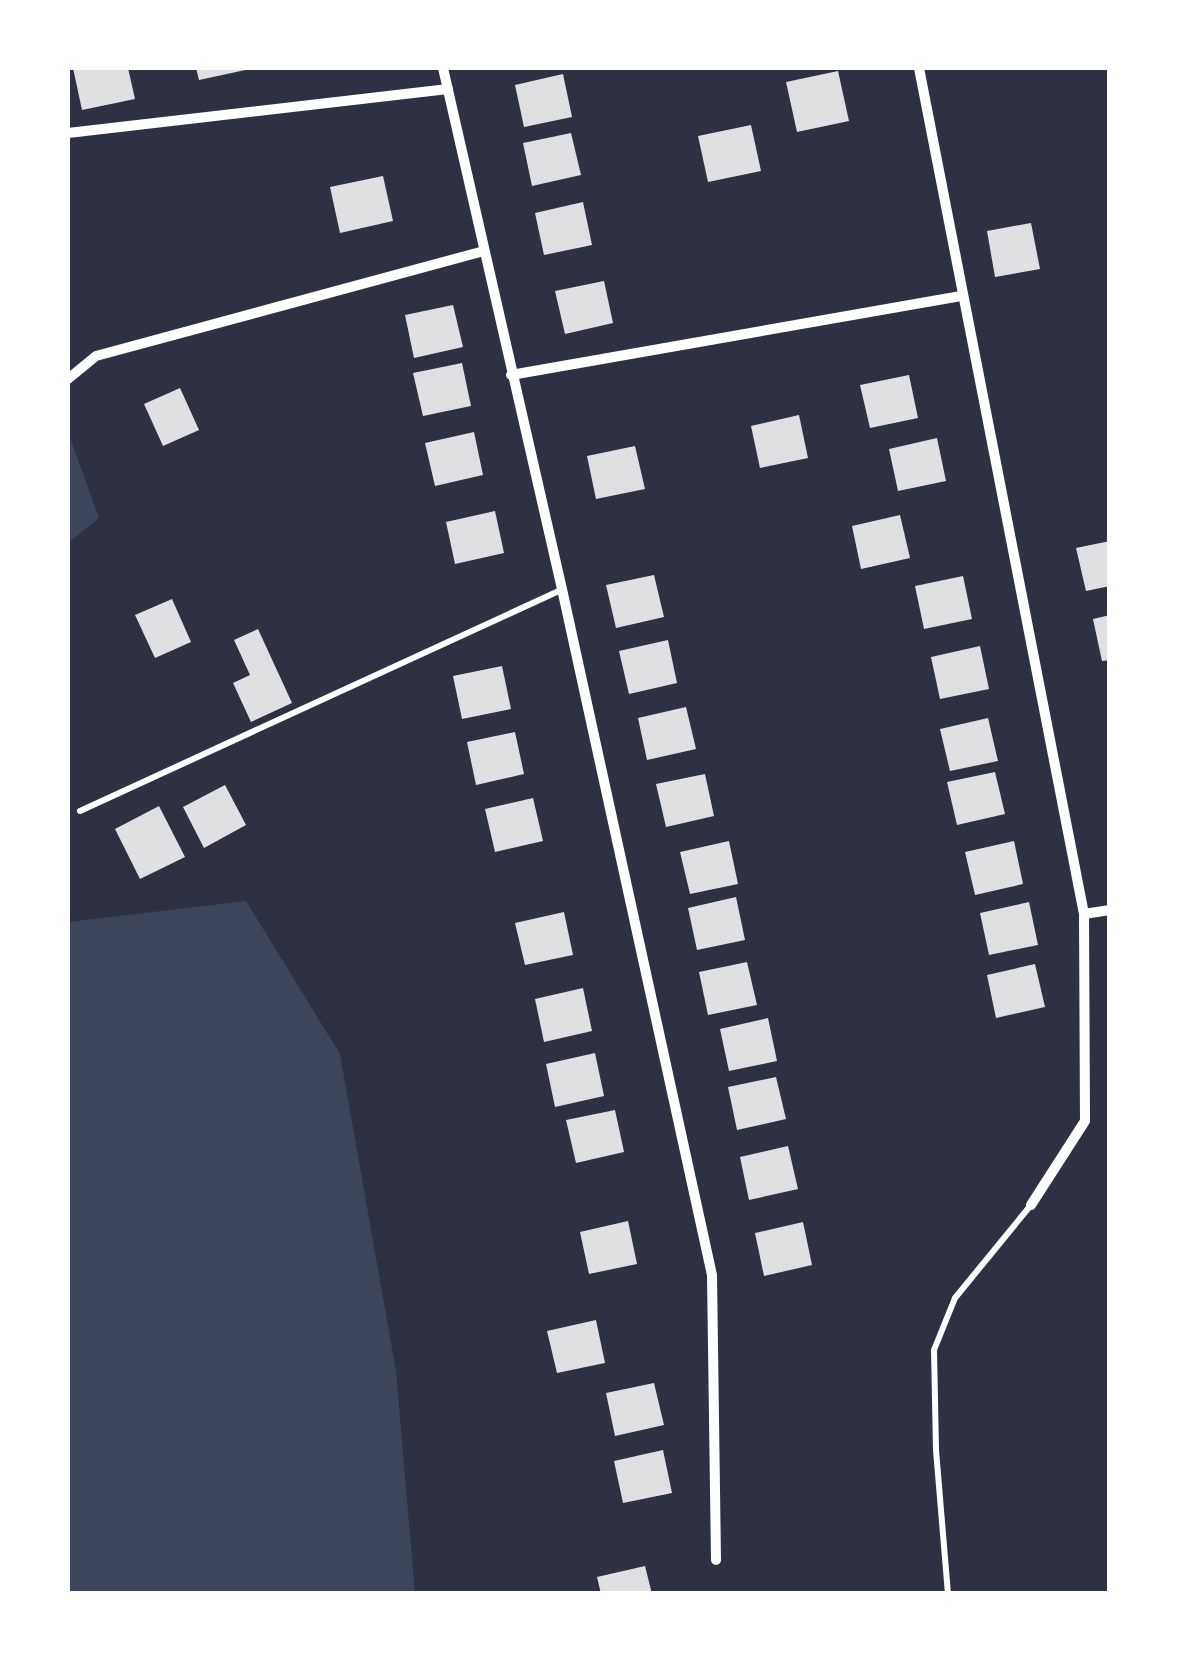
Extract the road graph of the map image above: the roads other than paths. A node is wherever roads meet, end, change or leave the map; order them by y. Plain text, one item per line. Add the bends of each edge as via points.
1 (444, 68) edge
2 (919, 68) edge
3 (448, 89) junction
4 (68, 132) edge
5 (484, 251) junction
6 (961, 296) junction
7 (512, 376) junction
8 (68, 380) edge
9 (562, 590) junction
10 (80, 811) dead end
11 (1110, 910) edge
12 (1084, 914) junction
13 (1031, 1205) joint
14 (716, 1560) dead end
15 (948, 1594) edge

1 - 3 street
2 - 6 street
3 - 4 street
3 - 5 street
5 - 7 street
5 - 8 street via 96,356
6 - 7 street
6 - 12 street
7 - 9 street
9 - 10 lane
9 - 14 street via 712,1274
11 - 12 street
12 - 13 street via 1085,1121
13 - 15 lane via 955,1298 934,1350

